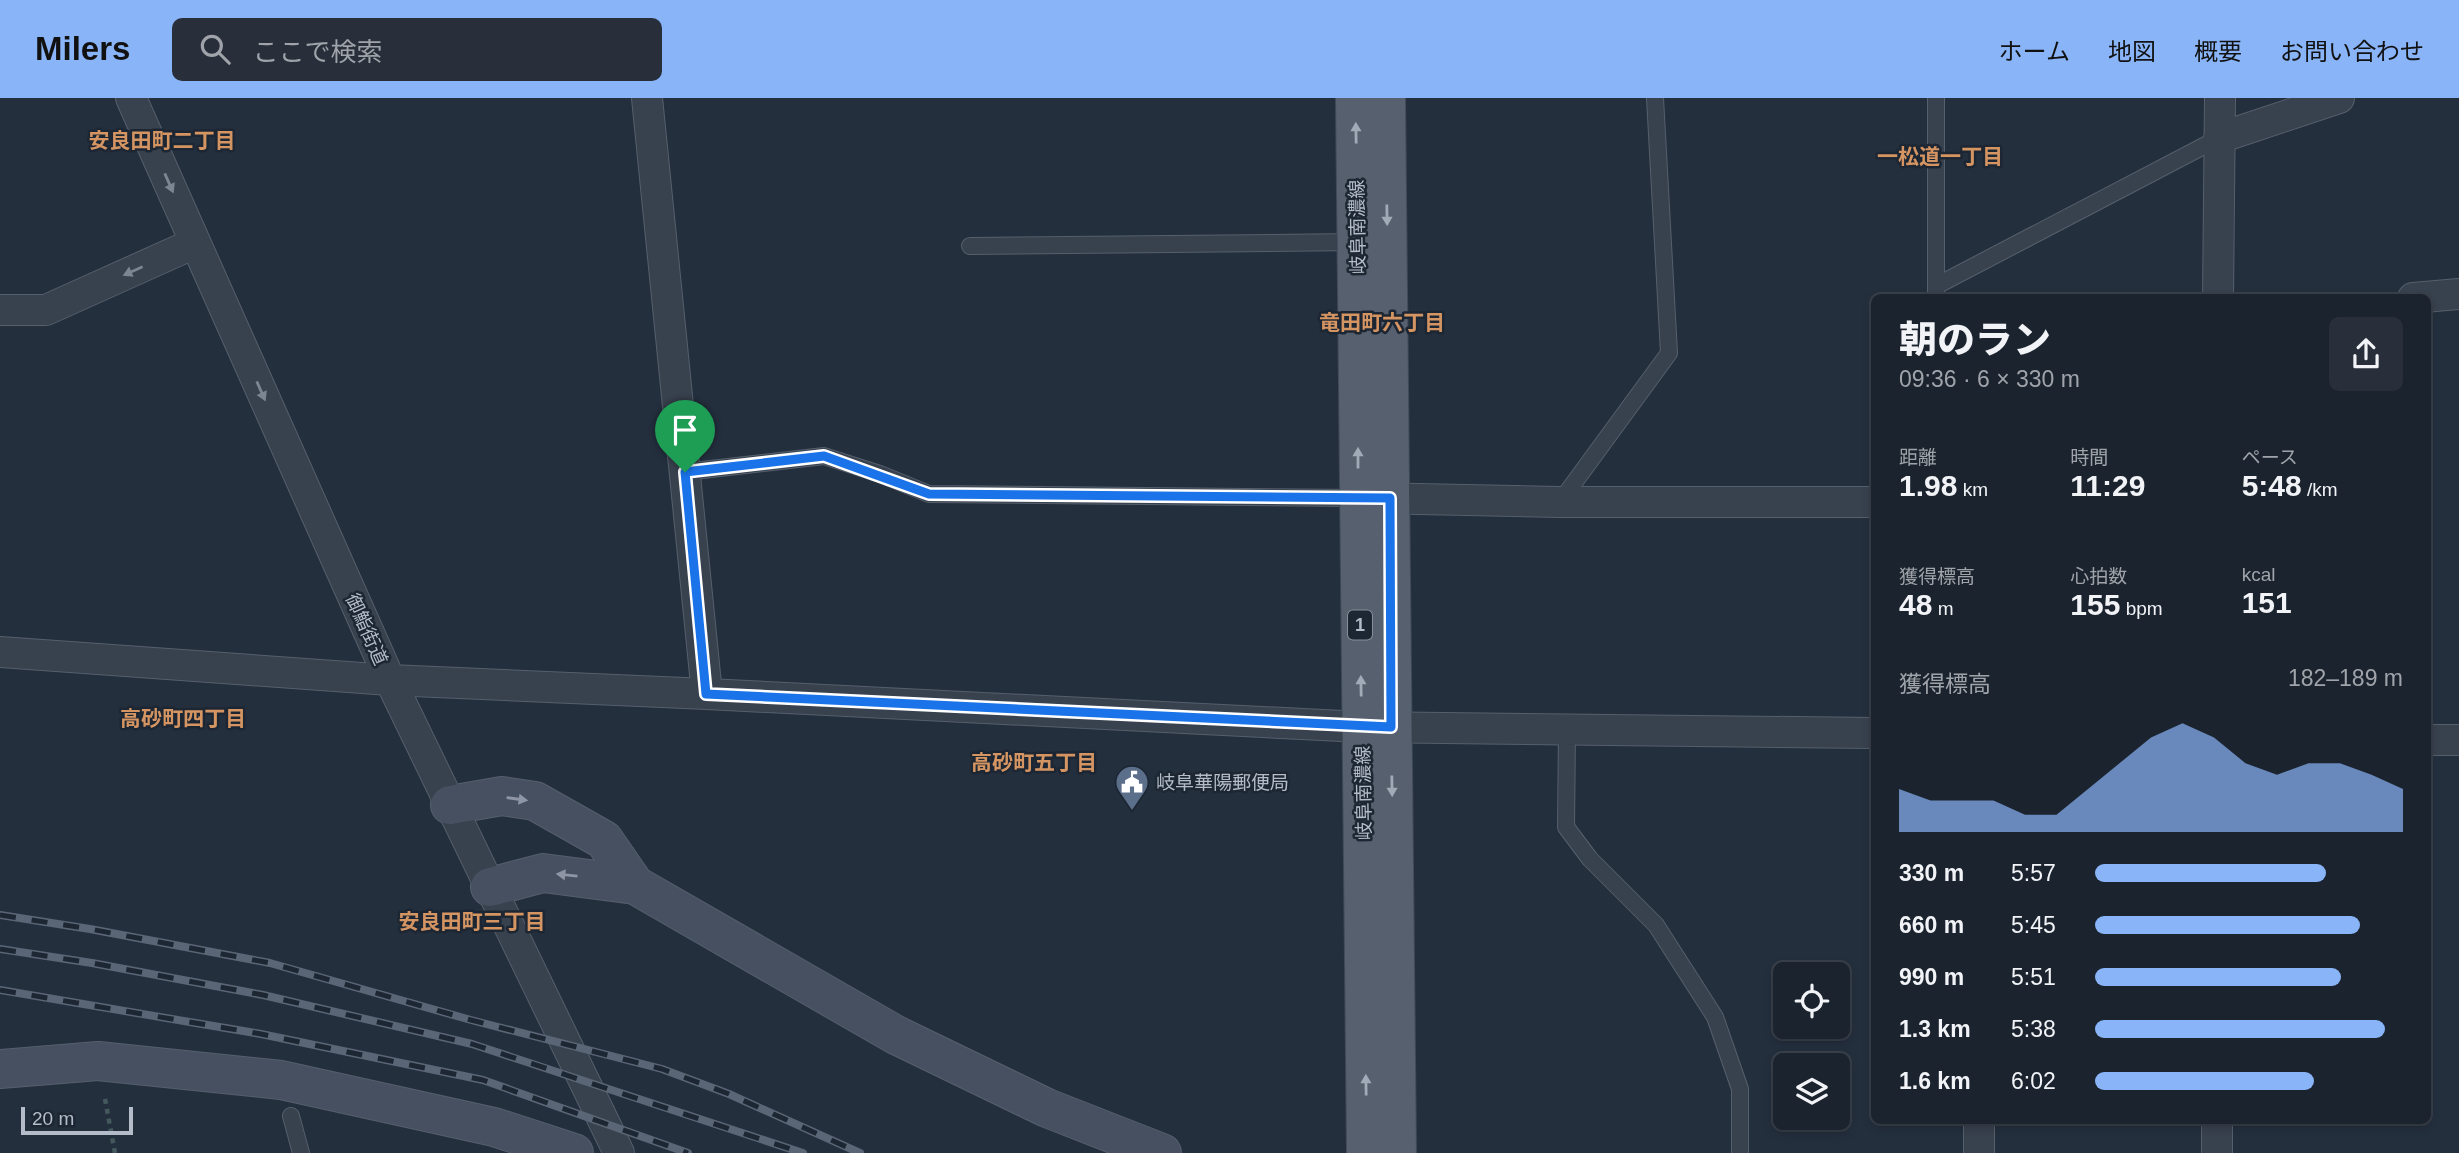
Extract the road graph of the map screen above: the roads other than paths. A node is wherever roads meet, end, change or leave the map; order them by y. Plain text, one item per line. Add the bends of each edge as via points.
1 (131, 98) edge
2 (647, 98) edge
3 (1355, 98) edge
4 (1385, 98) edge
5 (1655, 98) edge
6 (1936, 98) edge
7 (2220, 98) edge
8 (2339, 98) edge
9 (2219, 138) junction
10 (1357, 242) junction
11 (195, 243) junction
12 (970, 246) dead end
13 (1936, 292) edge
14 (2218, 294) edge
15 (2459, 294) edge
16 (2431, 296) edge
17 (0, 310) edge
18 (685, 472) junction
19 (1374, 498) junction
20 (1559, 502) junction
21 (1871, 502) edge
22 (0, 652) edge
23 (390, 680) junction
24 (706, 694) junction
25 (1377, 727) junction
26 (1567, 730) junction
27 (1871, 733) edge
28 (2431, 740) edge
29 (2459, 740) edge
30 (450, 805) junction
31 (635, 885) junction
32 (490, 887) junction
33 (0, 1069) edge
34 (292, 1116) dead end
35 (1979, 1124) edge
36 (2217, 1124) edge
37 (301, 1153) edge
38 (575, 1153) edge
39 (619, 1153) edge
40 (1162, 1153) edge
41 (1366, 1153) edge
42 (1397, 1153) edge
43 (1740, 1153) edge
44 (1979, 1153) edge
45 (2217, 1153) edge

1 -> 11 street, 御鮨街道
2 - 18 street
10 -> 3 main road, 岐阜南濃線 / 1
4 -> 19 main road, 岐阜南濃線 / 1
5 - 20 lane via 1669,353
6 - 13 lane
7 - 9 street
8 - 9 street
9 - 13 lane
9 - 14 street
10 - 12 lane
19 -> 10 main road, 岐阜南濃線 / 1
11 -> 17 street via 46,310
11 -> 23 street, 御鮨街道
15 - 16 street
18 - 19 lane via 824,456 929,494
18 - 24 street
19 - 20 street
19 - 25 main road, 岐阜南濃線 / 1
20 - 21 street
22 - 23 street
23 - 24 street
23 - 30 street, 御鮨街道
24 - 25 street
25 - 26 street
41 -> 25 main road, 岐阜南濃線 / 1
25 -> 42 main road, 岐阜南濃線 / 1
26 - 27 street
26 - 43 lane via 1566,827 1656,925 1716,1017 1740,1088
28 - 29 street
30 -> 31 street via 502,796 535,801 604,840
30 - 32 street, 御鮨街道
31 -> 32 street via 543,873
31 - 40 street via 896,1035 1047,1108
32 - 39 street, 御鮨街道
33 - 38 street via 98,1061 281,1080 494,1127
34 - 37 lane
35 - 44 street
36 - 45 street

